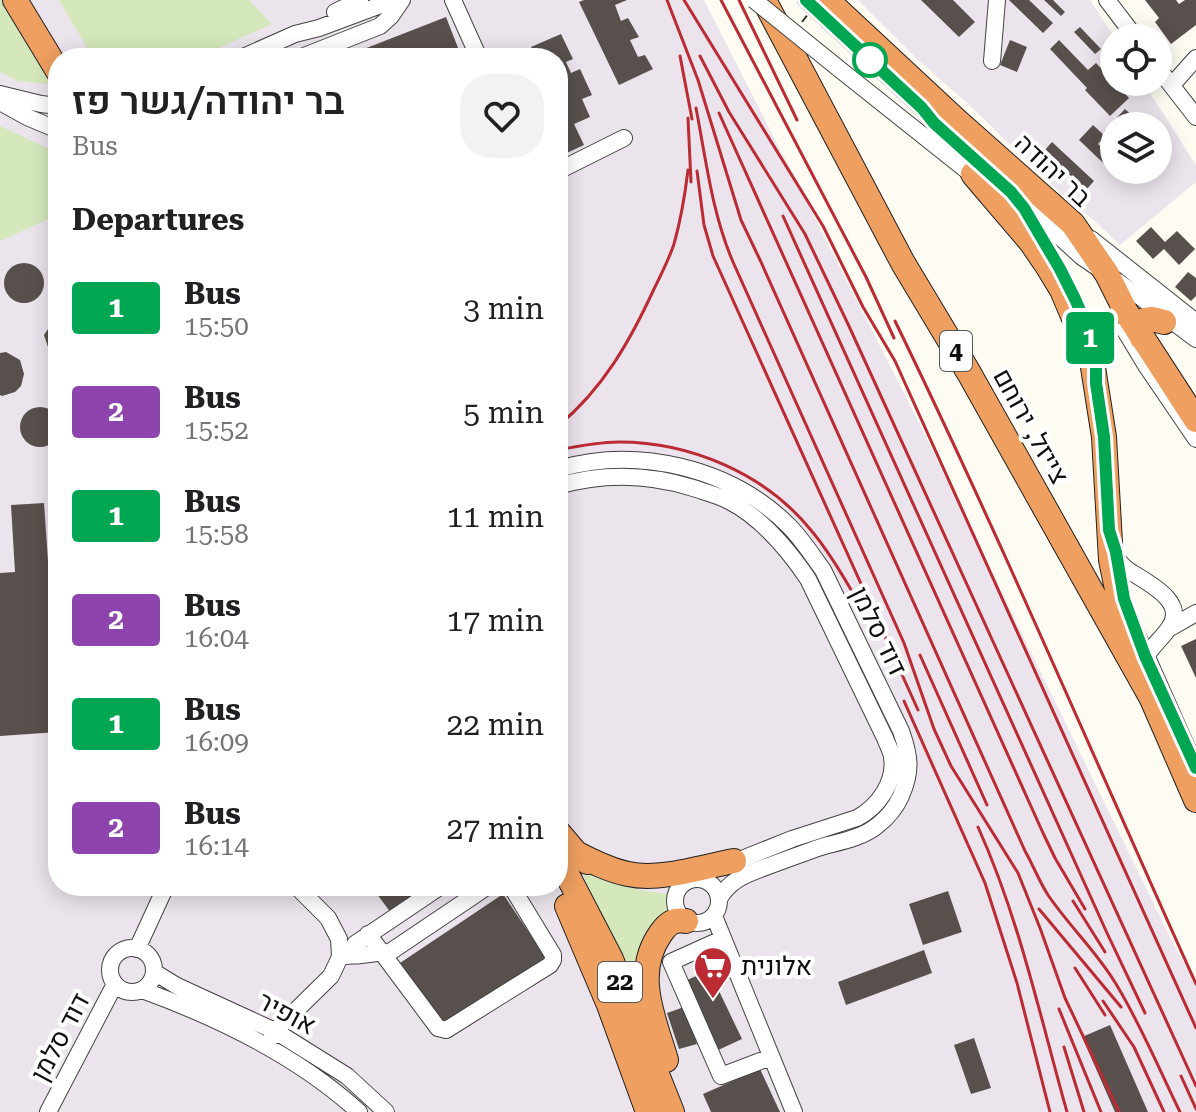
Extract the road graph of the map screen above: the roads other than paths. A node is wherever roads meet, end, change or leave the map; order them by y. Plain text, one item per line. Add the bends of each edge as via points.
1 (15, 0) edge
2 (34, 0) edge
3 (360, 0) edge
4 (394, 0) edge
5 (402, 0) edge
6 (454, 0) edge
7 (754, 0) edge
8 (764, 0) edge
9 (806, 0) edge
10 (827, 0) edge
11 (997, 0) edge
12 (1107, 0) edge
13 (1125, 24) edge
14 (295, 34) junction
15 (63, 48) edge
16 (264, 48) edge
17 (324, 48) edge
18 (475, 48) edge
19 (48, 54) edge
20 (1196, 58) edge
21 (992, 61) dead end
22 (1172, 85) joint
23 (0, 94) edge
24 (0, 102) edge
25 (48, 105) edge
26 (922, 108) junction
27 (1196, 117) edge
28 (48, 126) edge
29 (624, 138) dead end
30 (568, 166) edge
31 (973, 174) junction
32 (1011, 192) junction
33 (1062, 221) junction
34 (1042, 236) junction
35 (1101, 270) junction
36 (1164, 322) junction
37 (1196, 322) edge
38 (1196, 329) edge
39 (1142, 338) junction
40 (1196, 339) edge
41 (1196, 347) edge
42 (1096, 383) junction
43 (1192, 412) edge
44 (1196, 439) edge
45 (568, 467) edge
46 (568, 484) edge
47 (1109, 530) junction
48 (1117, 559) junction
49 (1196, 613) edge
50 (1170, 628) junction
51 (1144, 660) junction
52 (1152, 699) junction
53 (1196, 768) edge
54 (1196, 800) edge
55 (568, 855) edge
56 (568, 855) edge
57 (568, 857) edge
58 (734, 861) junction
59 (690, 880) junction
60 (161, 896) edge
61 (306, 896) edge
62 (426, 896) edge
63 (473, 896) edge
64 (517, 896) edge
65 (563, 896) edge
66 (719, 899) junction
67 (714, 916) junction
68 (686, 921) junction
69 (368, 934) junction
70 (722, 939) junction
71 (137, 949) junction
72 (381, 952) junction
73 (345, 956) junction
74 (154, 972) junction
75 (115, 984) junction
76 (142, 990) junction
77 (609, 1005) junction
78 (272, 1038) junction
79 (771, 1057) junction
80 (48, 1112) edge
81 (359, 1112) edge
82 (386, 1112) edge
83 (641, 1112) edge
84 (648, 1112) edge
85 (672, 1112) edge
86 (681, 1112) edge
87 (794, 1112) edge

1 - 19 highway
2 - 15 highway
3 - 14 street
4 - 14 street
5 - 17 street via 380,26
6 - 18 street
7 - 31 street, bridge
8 - 52 highway, צייזל, ירוחם / 4 via 903,263
9 - 26 street
10 - 33 highway, בר יהודה
11 - 21 street
12 - 13 street
14 - 16 street
20 - 22 street
22 - 27 street
23 - 25 street
24 - 28 street
26 - 32 street
26 - 33 street
29 - 30 street
31 - 34 street
31 - 42 highway via 1031,242 1062,290
32 - 34 street
32 - 35 street
33 - 35 highway, בר יהודה
33 - 37 street
34 - 35 street
34 - 42 street via 1088,330
35 - 36 street
35 - 38 street
35 - 39 highway, בר יהודה
35 - 40 street
35 - 44 street via 1137,352
36 - 39 highway via 1145,320
36 - 41 street
39 - 43 highway, בר יהודה
42 - 47 highway
45 - 66 street, דוד סלמן via 617,459 677,466 735,485 789,526 823,570 909,752 908,778 898,803 878,826 742,876
46 - 58 street, דוד סלמן via 597,477 651,478 728,500 745,511 777,538 808,579 885,738 891,774 867,813
47 - 48 street
47 - 51 highway via 1120,604
48 - 50 street via 1170,602
48 - 51 street
49 - 50 street
50 - 51 street
51 - 52 highway
51 - 53 street
52 - 54 highway, צייזל, ירוחם / 4
55 - 58 highway via 630,875 657,876
56 - 59 highway via 651,888 673,888
57 - 85 highway, 22
58 - 59 street, דוד סלמן
59 - 66 street via 713,887
59 - 68 street via 677,891 675,905
60 - 71 street
61 - 73 street via 328,918
62 - 69 street
63 - 72 street via 390,952
64 - 72 street via 553,960 446,1030 438,1028
65 - 77 highway, 22
66 - 67 street
67 - 68 street via 701,923
67 - 70 street
68 - 86 highway via 678,919 660,933 648,957 646,983
69 - 72 street
69 - 73 street
70 - 79 street
70 - 79 street via 671,962 721,1076
71 - 74 street via 148,955
71 - 75 street via 113,958 110,972
72 - 73 street
73 - 78 street
74 - 76 street
74 - 78 street, אופיר
75 - 76 street via 127,992
75 - 80 street, דוד סלמן
76 - 78 street, אופיר
77 - 83 highway
77 - 84 highway, 22
78 - 81 street, אופיר
78 - 82 street, אופיר via 347,1076
79 - 87 street

